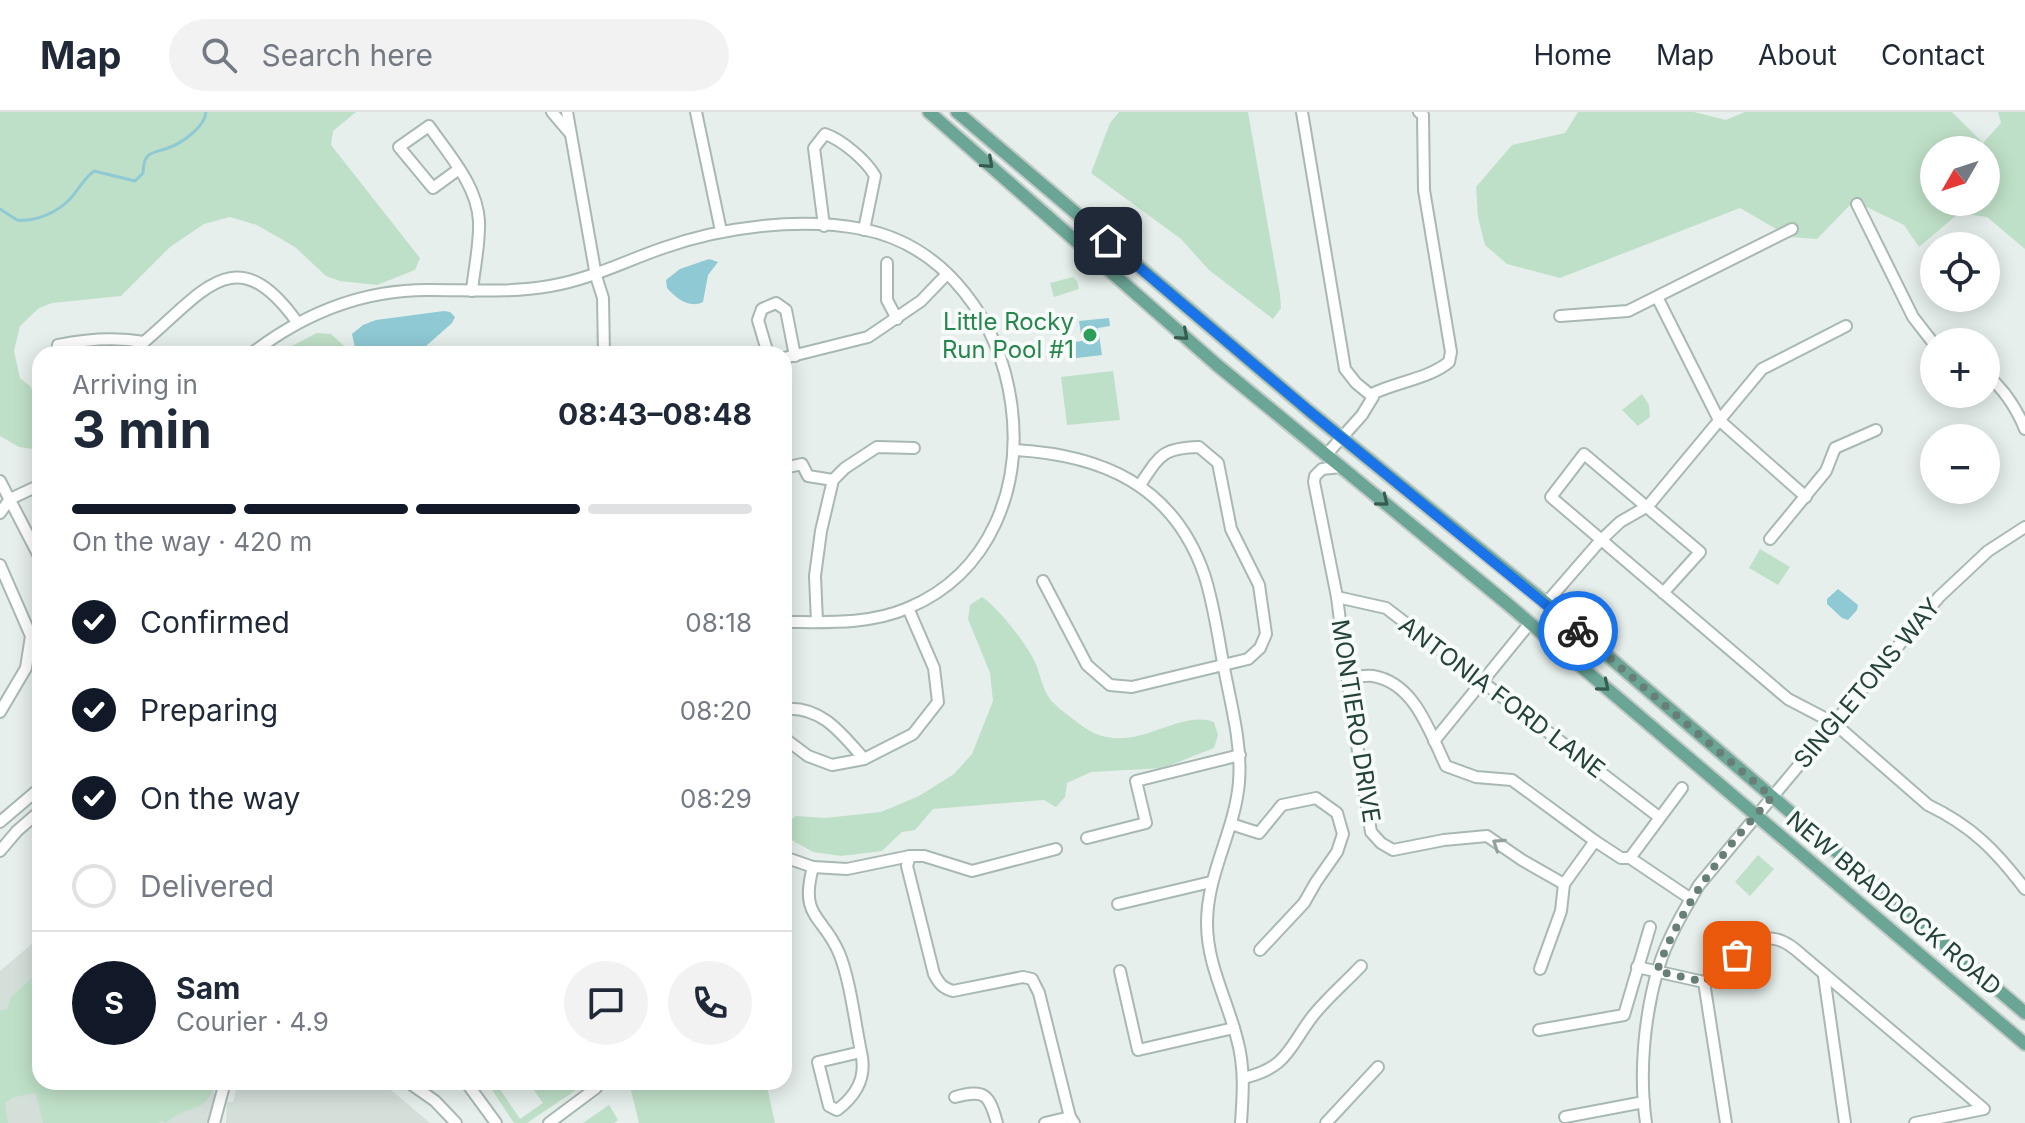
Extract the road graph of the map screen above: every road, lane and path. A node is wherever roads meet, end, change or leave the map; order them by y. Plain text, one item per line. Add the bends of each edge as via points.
1 (552, 112) edge
2 (567, 112) edge
3 (696, 112) edge
4 (929, 112) edge
5 (957, 112) edge
6 (1302, 112) edge
7 (1421, 113) edge
8 (571, 133) junction
9 (459, 169) junction
10 (1857, 204) dead end
11 (824, 226) junction
12 (1792, 229) dead end
13 (864, 230) junction
14 (721, 231) junction
15 (887, 263) dead end
16 (946, 275) junction
17 (596, 276) junction
18 (472, 291) junction
19 (1657, 297) junction
20 (1560, 316) dead end
21 (897, 319) junction
22 (297, 322) junction
23 (1846, 326) dead end
24 (1922, 328) edge
25 (144, 342) junction
26 (58, 346) edge
27 (140, 346) edge
28 (262, 346) edge
29 (604, 346) edge
30 (766, 346) edge
31 (788, 346) edge
32 (792, 356) edge
33 (2000, 388) edge
34 (1372, 394) junction
35 (1719, 420) junction
36 (2025, 429) edge
37 (1876, 430) dead end
38 (1342, 438) junction
39 (914, 448) dead end
40 (1015, 450) junction
41 (1326, 455) junction
42 (792, 466) edge
43 (1341, 467) junction
44 (833, 480) junction
45 (0, 481) edge
46 (1140, 485) junction
47 (32, 488) edge
48 (1806, 497) junction
49 (5, 499) edge
50 (1648, 506) junction
51 (0, 513) edge
52 (2025, 527) edge
53 (1770, 539) dead end
54 (1600, 541) junction
55 (32, 545) edge
56 (0, 565) edge
57 (1043, 581) dead end
58 (1663, 593) junction
59 (1337, 597) junction
60 (1546, 603) junction
61 (908, 608) junction
62 (792, 622) edge
63 (817, 622) junction
64 (1530, 623) junction
65 (1224, 666) junction
66 (1348, 677) junction
67 (1481, 682) junction
68 (792, 710) edge
69 (0, 712) edge
70 (1834, 723) junction
71 (1434, 741) junction
72 (792, 744) edge
73 (1240, 755) junction
74 (864, 759) junction
75 (1682, 788) dead end
76 (32, 795) edge
77 (1772, 797) junction
78 (1756, 814) junction
79 (1659, 817) junction
80 (32, 818) edge
81 (0, 822) edge
82 (1231, 824) junction
83 (1087, 838) dead end
84 (1595, 841) junction
85 (1056, 849) dead end
86 (0, 851) edge
87 (910, 856) junction
88 (1630, 858) junction
89 (792, 860) edge
90 (813, 867) junction
91 (1211, 882) junction
92 (1564, 884) junction
93 (2025, 889) edge
94 (1691, 899) junction
95 (1118, 904) dead end
96 (1650, 927) dead end
97 (1260, 950) dead end
98 (1361, 966) dead end
99 (1637, 967) junction
100 (1540, 969) dead end
101 (1120, 971) dead end
102 (1657, 971) junction
103 (1824, 976) junction
104 (1704, 982) junction
105 (2025, 1013) edge
106 (1234, 1028) junction
107 (1539, 1030) dead end
108 (2025, 1044) edge
109 (861, 1052) junction
110 (1378, 1067) dead end
111 (1243, 1078) junction
112 (223, 1090) edge
113 (419, 1090) edge
114 (472, 1090) edge
115 (593, 1090) edge
116 (955, 1097) dead end
117 (1644, 1102) junction
118 (1565, 1117) dead end
119 (1072, 1120) edge
120 (214, 1123) edge
121 (456, 1123) edge
122 (496, 1123) edge
123 (549, 1123) edge
124 (997, 1123) edge
125 (1045, 1123) edge
126 (1241, 1123) edge
127 (1326, 1123) edge
128 (1646, 1123) edge
129 (1726, 1123) edge
130 (1845, 1123) edge
131 (1915, 1123) edge

1 - 8 street
2 - 8 street
3 - 14 street
4 -> 41 main road, NEW BRADDOCK ROAD
5 - 38 main road, NEW BRADDOCK ROAD
6 - 34 street via 1345,369
7 - 34 street via 1424,190 1451,352 1441,369
8 - 17 street
9 - 9 street via 429,126 399,147 433,188
9 - 18 street via 479,221
10 - 24 street
11 - 13 street
11 - 13 street via 814,148 825,134 875,176
11 - 14 street
12 - 19 street
13 - 16 street via 913,249
14 - 17 street via 659,249
15 - 21 street via 887,300
16 - 21 street
16 - 40 street via 971,300 993,340 1013,410
17 - 18 street via 526,290
17 - 29 street via 603,298
18 - 22 street via 380,294
19 - 20 street via 1628,311
19 - 35 street
21 - 32 street via 868,337
22 - 25 street via 265,286 230,276
22 - 28 street
23 - 35 street via 1762,369
25 - 26 street via 120,338
25 - 27 street
30 - 31 street via 758,320 762,309 776,303 786,310
33 - 36 street
34 - 38 street
35 - 48 street
35 - 50 street
37 - 48 street via 1835,448
38 - 41 street
38 - 60 main road, NEW BRADDOCK ROAD
39 - 44 street via 877,447
40 - 46 street via 1079,457
40 - 61 street via 1002,510 980,549 951,581
41 - 43 main road, NEW BRADDOCK ROAD
42 - 44 street via 802,464 808,476
43 - 59 street, MONTIERO DRIVE via 1320,470 1314,482
43 -> 64 main road, NEW BRADDOCK ROAD
44 - 63 street via 815,576
45 - 49 street
46 - 65 street via 1176,522 1200,564
46 - 65 street via 1173,447 1199,447 1218,463 1231,529 1259,585 1266,626 1260,648 1248,659
47 - 49 street
48 - 53 street
49 - 51 street
49 - 55 street
50 - 54 street
50 - 54 street via 1584,454 1551,497
50 - 58 street via 1700,552
52 - 70 street, SINGLETONS WAY via 1988,551 1939,597
54 - 58 street
54 - 60 street
56 - 69 street via 31,636 26,668
57 - 65 street via 1090,671 1110,685 1132,687
58 - 70 street via 1788,699
59 - 66 street, MONTIERO DRIVE
59 - 67 street, ANTONIA FORD LANE via 1386,608
60 - 77 main road, NEW BRADDOCK ROAD
61 - 63 street via 865,620
61 - 74 street via 934,668 938,702 913,734
62 - 63 street
64 - 67 street
64 -> 78 main road, NEW BRADDOCK ROAD
65 - 73 street
66 - 71 street via 1374,676 1399,688 1421,711
92 -> 66 street, MONTIERO DRIVE via 1487,836 1393,850 1381,843 1371,832
67 - 71 street
67 - 79 street, ANTONIA FORD LANE
68 - 74 street via 831,721
70 - 77 street, SINGLETONS WAY
70 - 93 street via 1928,805 1985,840
71 - 84 street via 1446,766 1476,777 1512,780
72 - 74 street via 832,765
73 - 82 street
73 - 83 street via 1136,781 1146,823
75 - 79 street
76 - 81 street
77 - 78 street, SINGLETONS WAY
77 - 105 main road, NEW BRADDOCK ROAD
78 - 94 street, SINGLETONS WAY
78 - 108 main road, NEW BRADDOCK ROAD
79 - 88 street
80 - 86 street
82 - 91 street
82 - 97 street via 1259,833 1282,805 1316,798 1337,813 1343,834 1304,903
84 - 88 street
84 - 92 street
85 - 87 street via 972,871
87 - 90 street via 847,869
87 - 119 street via 907,866 938,982 953,991 1032,979
88 - 94 street
89 - 90 street
90 - 109 street via 809,899 817,922 839,951
91 - 95 street
91 - 106 street via 1208,945
92 - 100 street via 1561,911
94 - 102 street, SINGLETONS WAY
96 - 99 street
98 - 111 street via 1312,1016 1297,1043 1272,1070
99 - 102 street
99 - 107 street via 1624,1015
101 - 106 street via 1138,1050
102 - 104 street
102 - 117 street, SINGLETONS WAY via 1645,1041
103 - 104 street via 1790,946 1766,938
103 - 130 street
103 - 131 street via 1984,1109
104 - 129 street
106 - 111 street
109 - 109 street via 818,1062 829,1106 837,1110 857,1090 864,1066
110 - 127 street
111 - 126 street
112 - 120 street
113 - 121 street
114 - 122 street
115 - 123 street
116 - 124 street via 982,1094
117 - 118 street
117 - 128 street, SINGLETONS WAY
119 - 125 street

